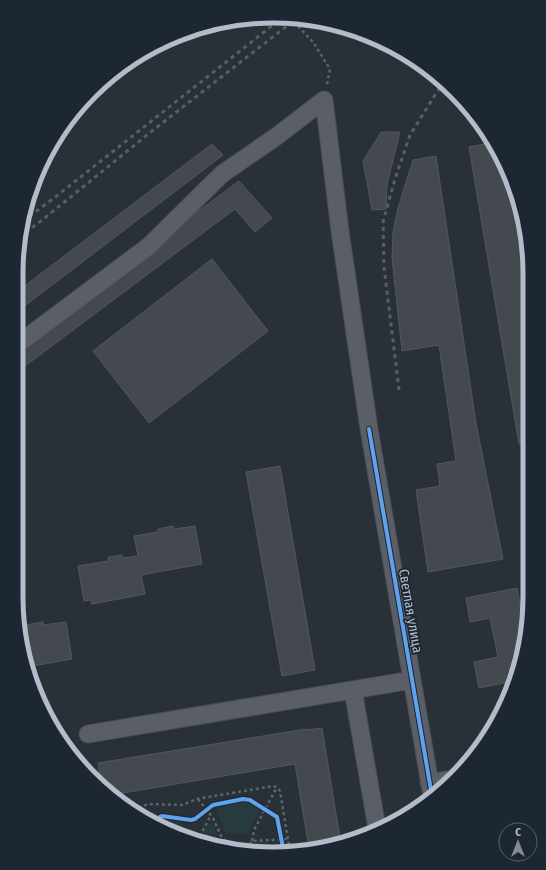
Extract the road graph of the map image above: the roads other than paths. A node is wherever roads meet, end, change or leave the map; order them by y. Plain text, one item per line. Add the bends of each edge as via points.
1 (23, 340) edge
2 (412, 680) junction
3 (353, 690) junction
4 (88, 734) dead end
5 (431, 789) edge
6 (376, 825) edge

1 - 2 street, Светлая улица via 149,246 222,174 324,100 369,429
2 - 3 street
2 - 5 street, Светлая улица
3 - 4 street
3 - 6 street

